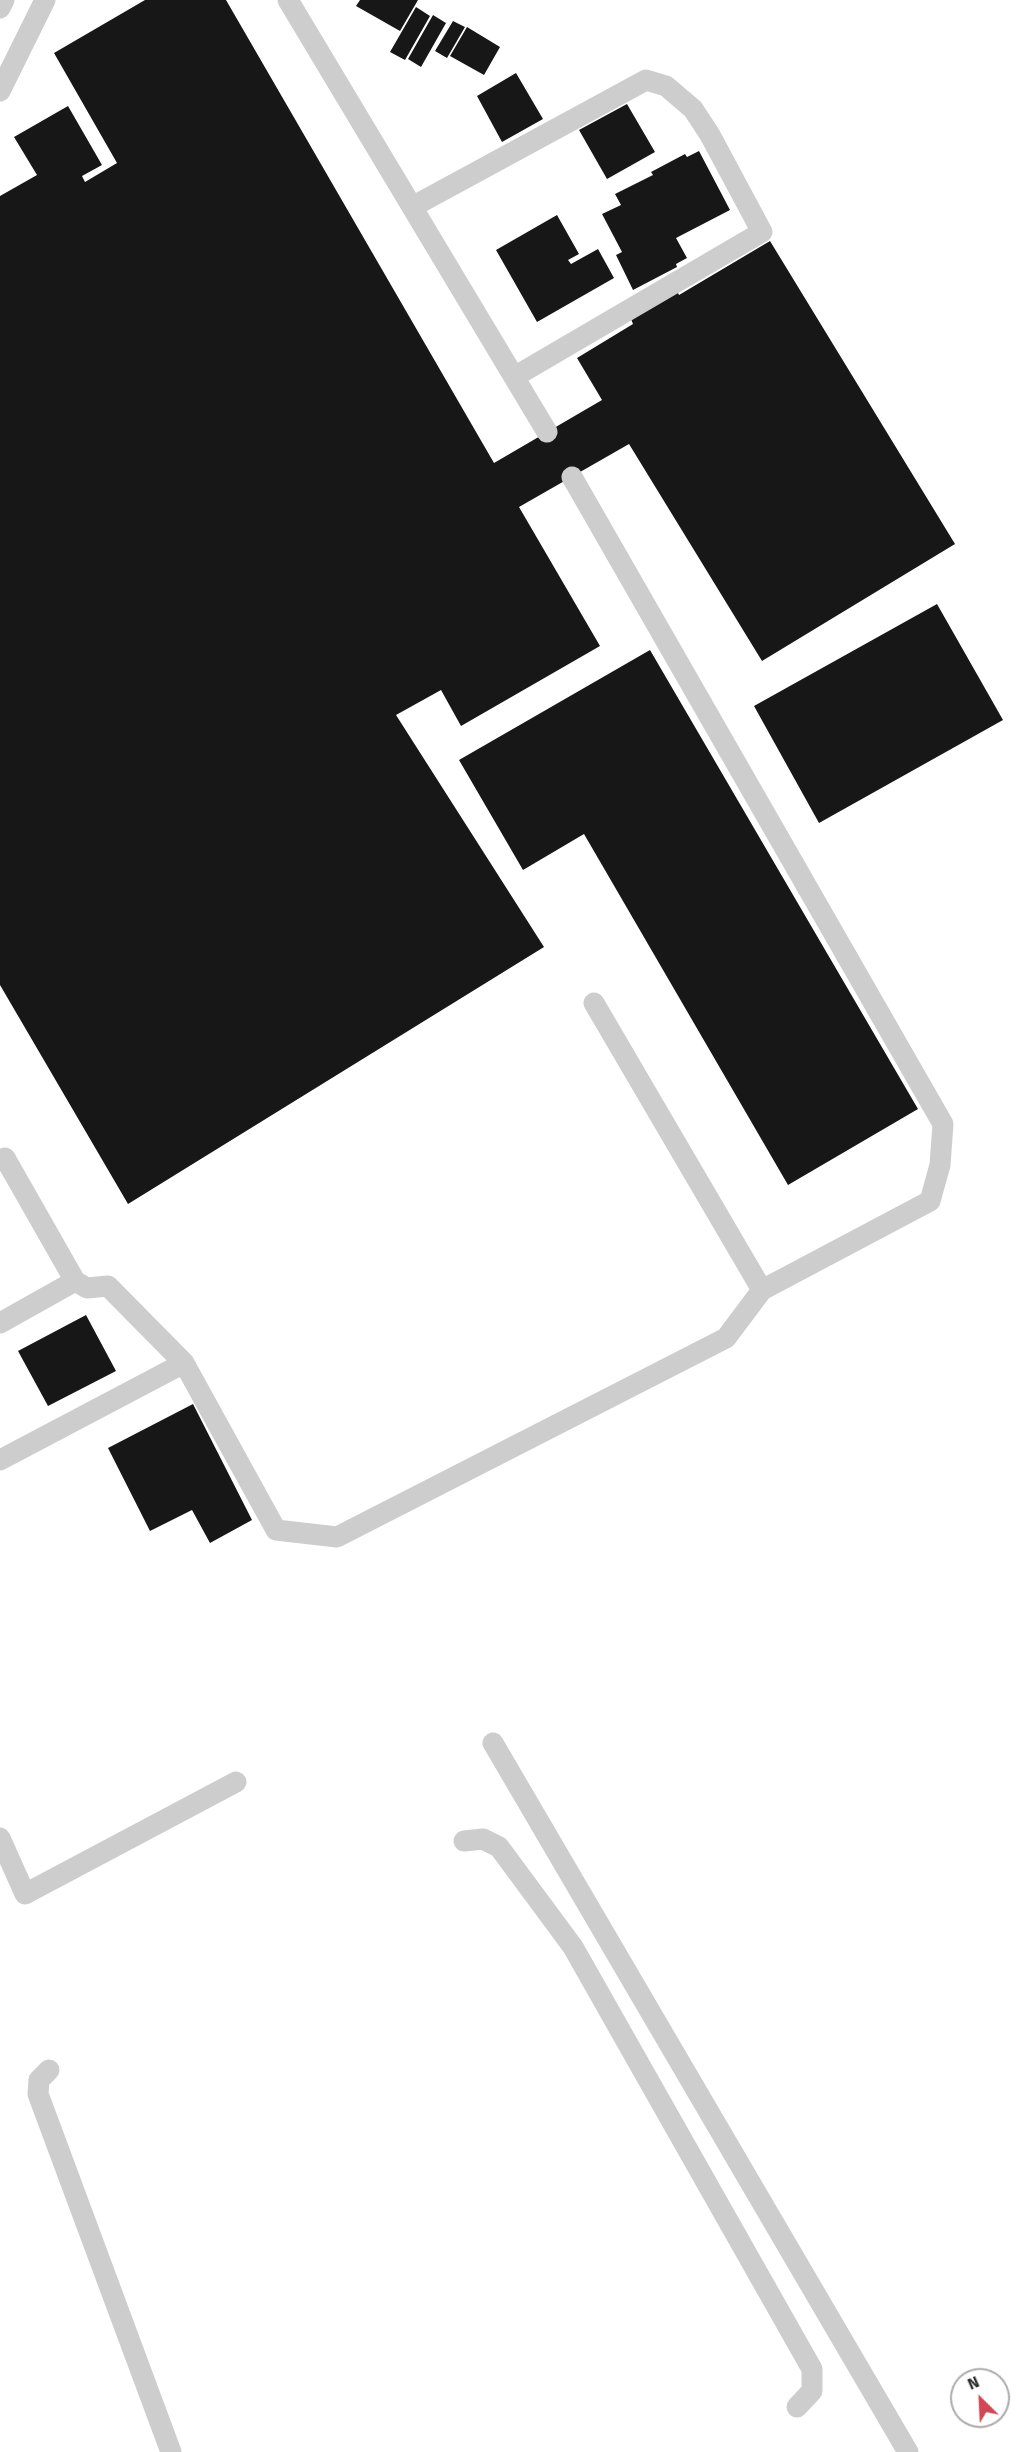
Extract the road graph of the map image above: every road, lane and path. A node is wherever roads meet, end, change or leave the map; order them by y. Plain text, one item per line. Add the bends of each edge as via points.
1 (4, 0) edge
2 (45, 0) edge
3 (288, 0) edge
4 (0, 8) edge
5 (0, 91) edge
6 (412, 207) junction
7 (514, 377) junction
8 (547, 432) dead end
9 (572, 477) dead end
10 (594, 1003) dead end
11 (2, 1156) edge
12 (75, 1281) junction
13 (762, 1290) junction
14 (0, 1323) edge
15 (184, 1363) junction
16 (0, 1460) edge
17 (493, 1743) dead end
18 (236, 1782) dead end
19 (0, 1838) edge
20 (464, 1841) dead end
21 (49, 2070) dead end
22 (797, 2407) dead end
23 (905, 2451) edge
24 (171, 2452) edge

1 - 4 lane
2 - 5 lane
3 - 6 lane
6 - 7 lane
6 - 7 lane via 646,80 666,86 693,109 710,135 762,232
7 - 8 lane
9 - 13 lane via 943,1124 940,1165 930,1201
10 - 13 lane
11 - 12 lane
12 - 14 lane
12 - 15 lane via 87,1288 108,1286
13 - 15 lane via 726,1338 337,1537 276,1530
15 - 16 lane
17 - 23 lane
18 - 19 lane via 25,1894
20 - 22 lane via 483,1839 499,1847 573,1947 812,2369 812,2391
21 - 24 lane via 39,2080 38,2094

